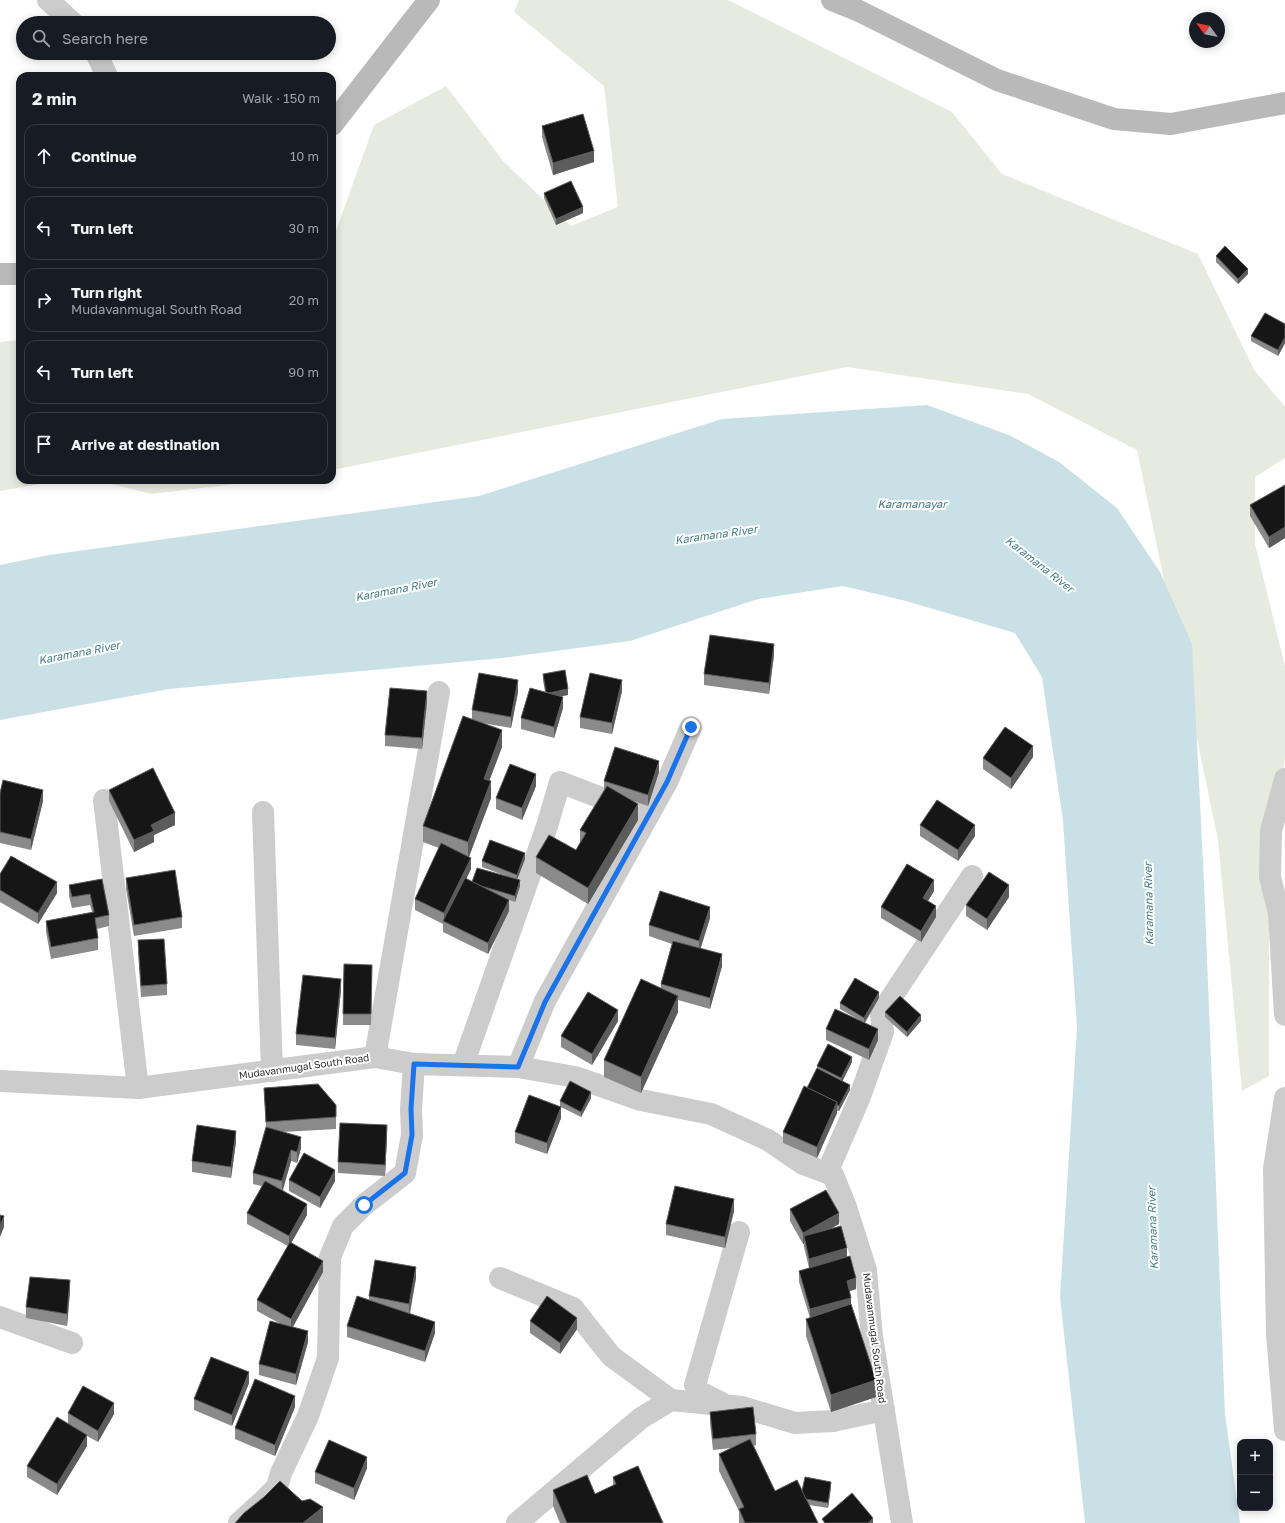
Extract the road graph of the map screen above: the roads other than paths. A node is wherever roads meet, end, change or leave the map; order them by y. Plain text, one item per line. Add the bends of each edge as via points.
1 (48, 0) edge
2 (429, 0) edge
3 (832, 0) edge
4 (65, 16) edge
5 (99, 60) edge
6 (105, 72) edge
7 (1285, 103) edge
8 (336, 120) edge
9 (0, 274) edge
10 (16, 274) edge
11 (439, 692) dead end
12 (691, 727) dead end
13 (1285, 779) edge
14 (104, 800) dead end
15 (263, 812) dead end
16 (648, 816) junction
17 (972, 876) dead end
18 (1285, 1015) edge
19 (375, 1057) junction
20 (414, 1064) junction
21 (464, 1066) junction
22 (518, 1067) junction
23 (272, 1071) junction
24 (0, 1081) edge
25 (138, 1088) junction
26 (1285, 1098) edge
27 (827, 1173) junction
28 (739, 1232) dead end
29 (500, 1278) dead end
30 (0, 1317) edge
31 (72, 1343) dead end
32 (671, 1400) junction
33 (724, 1405) junction
34 (884, 1410) junction
35 (1285, 1430) edge
36 (239, 1523) edge
37 (517, 1523) edge
38 (902, 1523) edge

1 - 4 street
2 - 8 street
3 - 7 street via 997,80 1114,119 1171,124
5 - 6 street
9 - 10 street
11 - 19 street
12 - 16 street via 667,782
13 - 18 street via 1271,831 1270,877 1279,913
14 - 25 street
15 - 23 street
16 - 21 street via 560,782
16 - 22 street via 545,1002
17 - 27 street via 881,1013 883,1032 859,1099
19 - 20 street, Mudavanmugal South Road
19 - 23 street, Mudavanmugal South Road
20 - 21 street, Mudavanmugal South Road
20 - 36 street via 412,1135 405,1173 364,1205 343,1226 330,1257 328,1358 308,1416 277,1487
21 - 22 street, Mudavanmugal South Road
22 - 27 street, Mudavanmugal South Road via 575,1077 641,1100 711,1114 768,1140 803,1164
23 - 25 street, Mudavanmugal South Road
24 - 25 street, Mudavanmugal South Road
26 - 35 street via 1274,1169 1277,1333
27 - 34 street, Mudavanmugal South Road via 833,1175 846,1207 866,1270 872,1337
28 - 33 street via 695,1385 698,1391
29 - 32 street via 573,1308 611,1356
30 - 31 street
32 - 33 street
32 - 37 street via 641,1418
33 - 34 street via 742,1407 795,1423 834,1421
34 - 38 street, Mudavanmugal South Road

